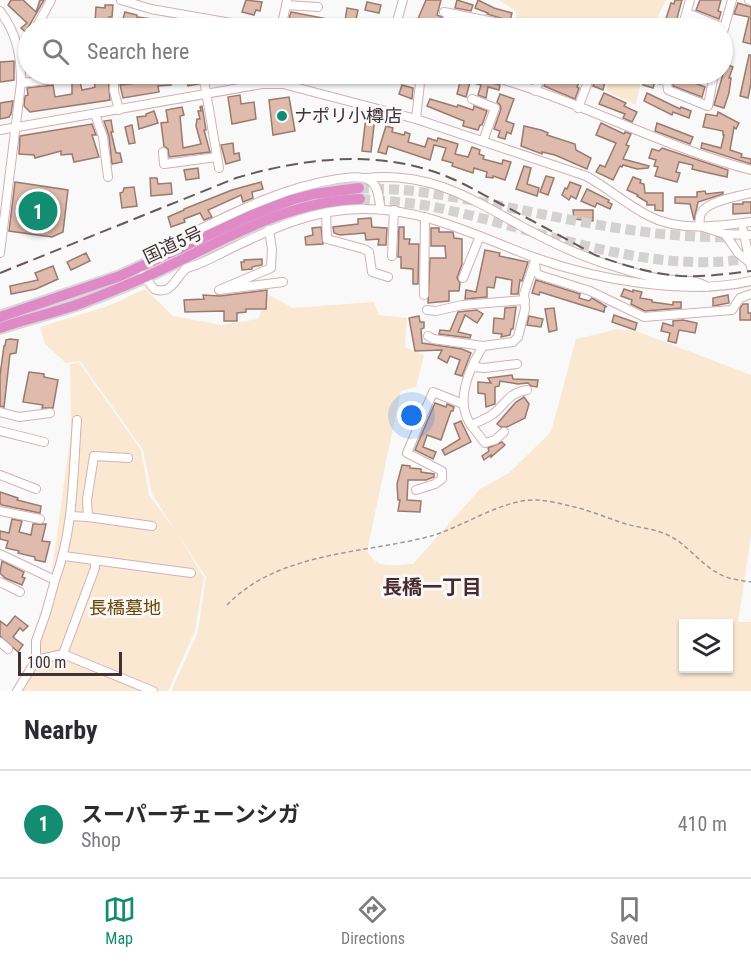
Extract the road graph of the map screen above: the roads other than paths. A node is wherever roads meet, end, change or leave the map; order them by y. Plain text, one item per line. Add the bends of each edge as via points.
1 (51, 0) edge
2 (121, 0) edge
3 (403, 0) edge
4 (690, 0) edge
5 (732, 0) edge
6 (286, 3) edge
7 (152, 4) edge
8 (318, 7) dead end
9 (0, 11) edge
10 (687, 13) junction
11 (41, 18) edge
12 (195, 18) edge
13 (282, 18) edge
14 (398, 18) edge
15 (446, 18) edge
16 (473, 18) edge
17 (685, 18) edge
18 (696, 18) edge
19 (727, 18) edge
20 (18, 43) edge
21 (21, 84) edge
22 (114, 84) edge
23 (204, 84) edge
24 (420, 84) edge
25 (514, 84) edge
26 (538, 84) edge
27 (587, 84) edge
28 (667, 84) edge
29 (712, 84) edge
30 (535, 91) junction
31 (206, 94) junction
32 (472, 99) dead end
33 (578, 108) junction
34 (119, 110) junction
35 (95, 114) junction
36 (416, 119) junction
37 (15, 127) junction
38 (0, 130) edge
39 (483, 141) junction
40 (164, 152) dead end
41 (217, 157) junction
42 (219, 168) dead end
43 (751, 170) edge
44 (108, 177) dead end
45 (362, 188) junction
46 (751, 193) edge
47 (3, 208) edge
48 (381, 210) junction
49 (394, 210) junction
50 (326, 213) junction
51 (425, 217) junction
52 (747, 222) edge
53 (699, 226) junction
54 (269, 230) junction
55 (725, 234) junction
56 (747, 234) edge
57 (480, 236) junction
58 (0, 253) edge
59 (392, 256) dead end
60 (536, 260) junction
61 (750, 265) edge
62 (145, 269) junction
63 (388, 276) dead end
64 (463, 278) dead end
65 (751, 281) edge
66 (282, 282) dead end
67 (707, 287) junction
68 (751, 294) edge
69 (424, 295) dead end
70 (525, 300) junction
71 (427, 310) dead end
72 (0, 318) edge
73 (0, 328) edge
74 (428, 336) dead end
75 (483, 346) junction
76 (517, 364) dead end
77 (474, 367) junction
78 (527, 390) dead end
79 (463, 404) junction
80 (0, 412) edge
81 (50, 413) dead end
82 (77, 420) dead end
83 (471, 425) junction
84 (0, 430) edge
85 (504, 432) dead end
86 (44, 442) dead end
87 (128, 458) dead end
88 (0, 475) edge
89 (36, 489) dead end
90 (416, 490) dead end
91 (0, 511) edge
92 (70, 516) junction
93 (88, 517) junction
94 (40, 519) dead end
95 (152, 526) dead end
96 (0, 554) edge
97 (64, 556) junction
98 (95, 561) junction
99 (191, 573) dead end
100 (55, 580) junction
101 (0, 582) edge
102 (20, 592) dead end
103 (0, 642) edge
104 (8, 649) dead end
105 (63, 654) junction
106 (36, 660) junction
107 (17, 691) edge
108 (153, 691) edge

1 - 11 street
2 - 7 street
3 - 14 street
4 - 10 street
5 - 19 street
6 - 8 street
6 - 13 street
7 - 12 street
9 - 20 street
10 - 17 street
10 - 18 street
15 - 16 street via 447,13
21 - 37 street
22 - 34 street
23 - 31 street
24 - 36 street
25 - 30 street
26 - 30 street
27 - 33 street
28 - 29 street via 668,90 708,106
30 - 33 street
31 - 34 street
31 - 36 street via 282,84
31 - 41 street
32 - 39 street via 495,108
33 - 43 street via 673,146
34 - 35 street
35 - 37 street
35 - 44 street via 103,137
36 - 39 street
37 - 38 street
37 - 47 street
39 - 53 street via 586,176 652,218
40 - 41 street via 164,164
41 - 42 street
45 - 48 street via 373,183
45 - 62 highway, 国道5号 via 335,200 295,209
45 - 62 highway, 国道5号 via 291,200 250,216
45 - 67 street via 388,176 441,186 586,257 661,279 699,282
46 - 53 street via 705,207
47 - 58 street
48 - 49 street
48 - 50 street
49 - 51 street
49 - 59 street
50 - 54 street
50 - 63 street via 327,239 369,252 372,272
51 - 57 street
51 - 69 street
52 - 53 street
52 - 56 street
53 - 55 street
54 - 62 street via 187,268 165,290 154,289
54 - 66 street via 271,268 219,290
55 - 56 street
55 - 61 street
56 - 61 street
57 - 60 street
57 - 64 street
60 - 67 street via 656,285
60 - 68 street via 539,274 590,291 644,317 732,310 740,298
60 - 70 street
62 - 72 highway, 国道5号
62 - 73 highway, 国道5号 via 80,303
65 - 67 street
70 - 71 street
70 - 75 street via 518,337 513,342
74 - 75 street
75 - 77 street
76 - 77 street
77 - 79 street via 466,380
78 - 83 street via 508,398 492,414
79 - 83 street
79 - 90 street via 433,392 407,453 442,471 442,479
80 - 81 street via 19,417
82 - 92 street
83 - 85 street via 485,443
84 - 86 street
87 - 93 street via 94,456
88 - 89 street
91 - 94 street
92 - 93 street
92 - 97 street
93 - 95 street
96 - 100 street
97 - 98 street
97 - 100 street
98 - 99 street
98 - 105 street
100 - 106 street via 36,641
101 - 102 street
103 - 104 street
105 - 106 street
105 - 108 street
106 - 107 street

